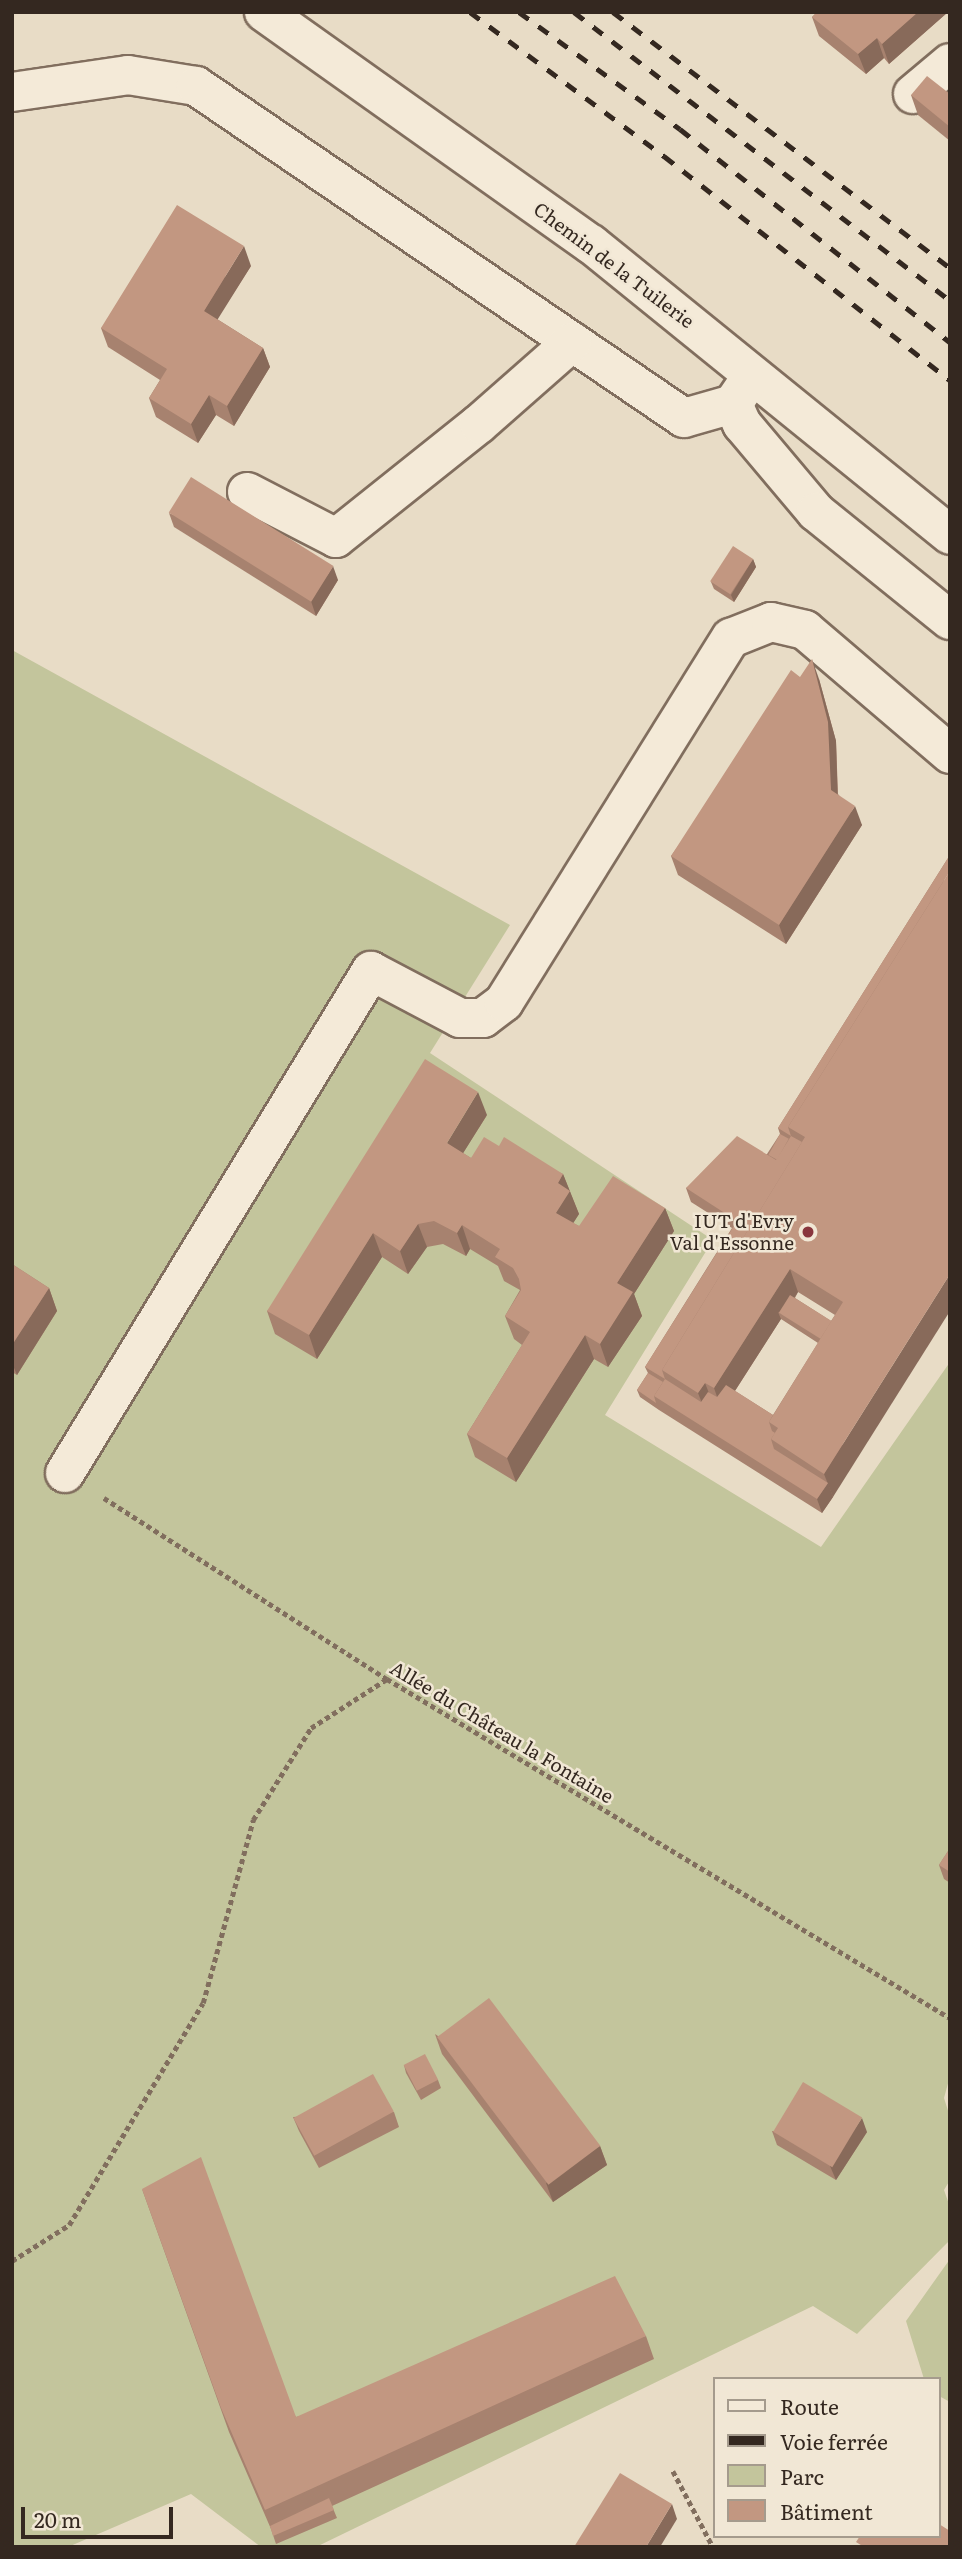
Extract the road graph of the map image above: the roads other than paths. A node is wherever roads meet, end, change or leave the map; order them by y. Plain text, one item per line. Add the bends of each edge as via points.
1 (264, 12) edge
2 (950, 63) edge
3 (12, 92) edge
4 (913, 94) edge
5 (572, 342) junction
6 (743, 390) junction
7 (247, 492) dead end
8 (950, 536) edge
9 (950, 620) edge
10 (950, 754) edge
11 (65, 1473) road end

1 - 6 street, Chemin de la Tuilerie via 590,244
2 - 4 street
3 - 5 street via 128,75 196,86
5 - 6 street via 684,418
5 - 7 street via 479,424 336,538
6 - 8 street, Chemin de la Tuilerie
6 - 9 street via 742,424 816,512
10 - 11 street via 805,630 771,622 731,638 504,1002 483,1018 460,1018 371,971

